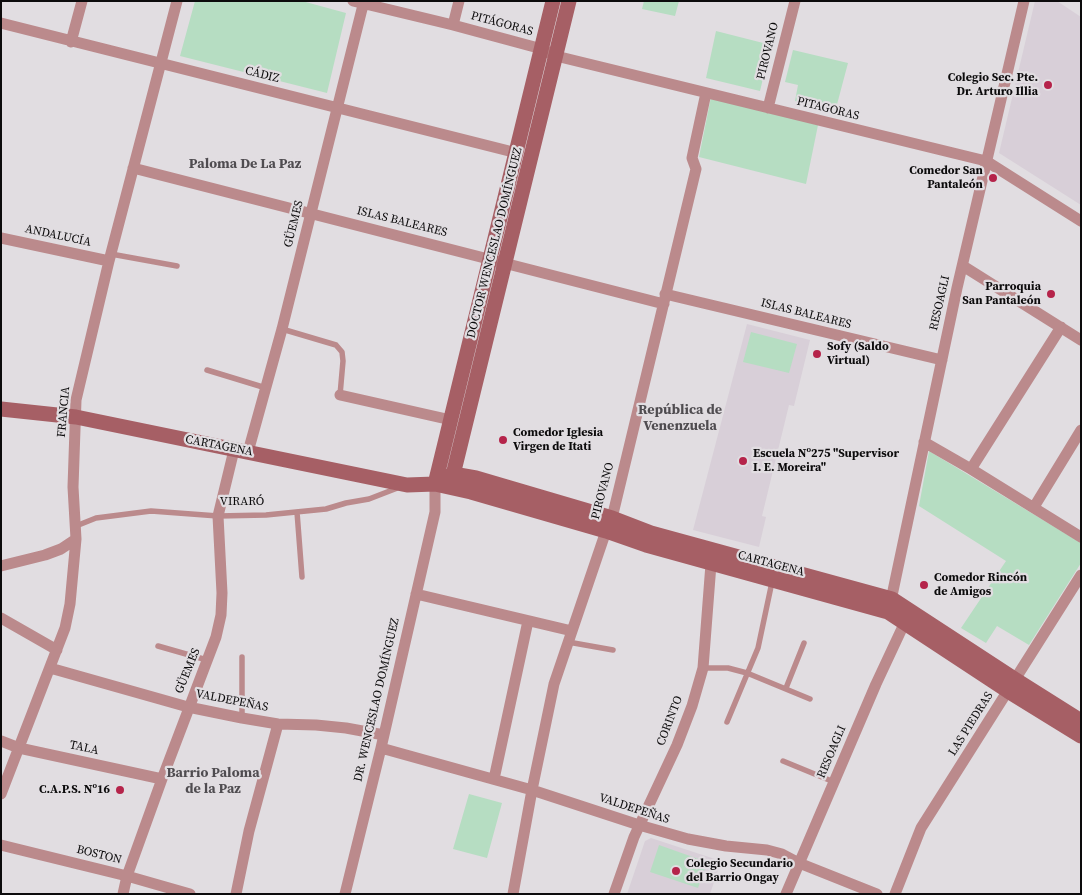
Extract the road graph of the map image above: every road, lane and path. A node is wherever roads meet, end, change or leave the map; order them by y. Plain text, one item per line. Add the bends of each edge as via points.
1 (82, 1) edge
2 (177, 1) edge
3 (459, 1) edge
4 (554, 1) edge
5 (569, 1) edge
6 (795, 1) edge
7 (1024, 1) edge
8 (360, 2) edge
9 (1, 23) edge
10 (453, 25) junction
11 (72, 42) junction
12 (549, 52) junction
13 (160, 63) junction
14 (706, 93) junction
15 (337, 108) junction
16 (768, 108) junction
17 (517, 153) junction
18 (986, 161) junction
19 (133, 168) junction
20 (311, 213) junction
21 (1081, 221) edge
22 (1, 238) edge
23 (110, 258) junction
24 (498, 262) junction
25 (177, 266) dead end
26 (963, 266) junction
27 (664, 299) junction
28 (1061, 327) junction
29 (282, 329) junction
30 (1081, 340) edge
31 (942, 360) junction
32 (207, 370) dead end
33 (266, 388) junction
34 (340, 394) joint
35 (1, 409) edge
36 (76, 417) junction
37 (451, 420) junction
38 (1081, 430) edge
39 (924, 442) junction
40 (241, 451) junction
41 (971, 469) junction
42 (446, 482) junction
43 (407, 485) junction
44 (1034, 507) junction
45 (297, 512) junction
46 (218, 516) junction
47 (609, 524) junction
48 (75, 526) junction
49 (1081, 537) edge
50 (76, 539) junction
51 (713, 556) junction
52 (1, 566) edge
53 (1081, 575) edge
54 (302, 577) dead end
55 (772, 580) junction
56 (416, 594) junction
57 (890, 605) junction
58 (1, 618) edge
59 (528, 621) junction
60 (904, 622) junction
61 (572, 631) junction
62 (568, 642) junction
63 (804, 643) dead end
64 (158, 646) dead end
65 (57, 650) junction
66 (613, 650) dead end
67 (242, 657) dead end
68 (207, 660) junction
69 (50, 668) junction
70 (703, 668) junction
71 (747, 673) junction
72 (1012, 686) junction
73 (786, 688) junction
74 (810, 699) dead end
75 (188, 706) junction
76 (242, 718) junction
77 (1081, 721) edge
78 (727, 722) dead end
79 (278, 724) junction
80 (384, 735) junction
81 (1081, 736) edge
82 (1, 741) edge
83 (19, 748) junction
84 (380, 748) junction
85 (782, 761) dead end
86 (494, 779) junction
87 (162, 780) junction
88 (834, 782) junction
89 (532, 790) junction
90 (1, 794) edge
91 (639, 826) junction
92 (1, 845) edge
93 (799, 863) junction
94 (127, 876) junction
95 (123, 894) edge
96 (190, 894) edge
97 (236, 894) edge
98 (345, 894) edge
99 (513, 894) edge
100 (614, 894) edge
101 (786, 894) edge
102 (878, 894) edge
103 (895, 894) edge

1 - 11 street
2 - 13 street, FRANCIA
3 - 10 street
4 - 12 main road, DOCTOR WENCESLAO DOMÍNGUEZ
5 - 12 main road, DOCTOR WENCESLAO DOMÍNGUEZ
6 - 16 street, PIROVANO
7 - 18 street, RESOAGLI
8 - 10 street, PITÁGORAS
8 - 15 street, GÜEMES
9 - 11 street, CÁDIZ
10 - 12 street, PITÁGORAS
11 - 13 street, CÁDIZ
12 - 14 street, PITAGORAS
12 - 17 main road, DOCTOR WENCESLAO DOMÍNGUEZ
12 - 24 main road, DOCTOR WENCESLAO DOMÍNGUEZ
13 - 15 street, CÁDIZ
13 - 19 street, FRANCIA
14 - 16 street, PITAGORAS
14 - 27 street, PIROVANO via 692,158 696,169
15 - 17 street, CÁDIZ
15 - 20 street, GÜEMES
16 - 18 street, PITAGORAS
17 - 24 main road, DOCTOR WENCESLAO DOMÍNGUEZ
18 - 21 street, PITAGORAS
18 - 26 street, RESOAGLI
19 - 20 street, ISLAS BALEARES
19 - 23 street, FRANCIA
20 - 24 street, ISLAS BALEARES
20 - 29 street, GÜEMES
22 - 23 street, ANDALUCÍA
23 - 25 lane
23 - 36 street, FRANCIA via 76,400
24 - 27 street, ISLAS BALEARES
24 - 37 main road, DOCTOR WENCESLAO DOMÍNGUEZ
24 - 42 main road, DOCTOR WENCESLAO DOMÍNGUEZ
26 - 28 street
26 - 31 street, RESOAGLI
27 - 31 street, ISLAS BALEARES
27 - 47 street, PIROVANO
28 - 30 street
28 - 41 street
29 - 33 street, GÜEMES
29 - 34 lane via 336,345 342,352 343,361
31 - 39 street, RESOAGLI
32 - 33 lane
33 - 40 street, GÜEMES
34 - 37 street
35 - 36 main road, CARTAGENA
36 - 40 main road, CARTAGENA
36 - 48 street, FRANCIA
37 - 42 main road, DOCTOR WENCESLAO DOMÍNGUEZ
38 - 44 street
39 - 41 street
39 - 57 street, RESOAGLI
40 - 43 main road, CARTAGENA
40 - 46 street, GÜEMES
41 - 44 street
42 - 43 main road, CARTAGENA
42 - 47 main road, CARTAGENA via 471,492
42 - 56 street, DR. WENCESLAO DOMÍNGUEZ via 435,512
43 - 45 lane, VIRARÓ via 369,499
44 - 49 street
45 - 46 lane, VIRARÓ
45 - 54 lane
46 - 48 lane, VIRARÓ via 151,511 96,518
46 - 68 street, GÜEMES via 221,615
47 - 51 main road, CARTAGENA via 646,545
47 - 61 street, PIROVANO
48 - 50 street, FRANCIA
50 - 52 street via 45,555
50 - 65 street, FRANCIA via 70,604
51 - 55 main road, CARTAGENA
51 - 57 main road, CARTAGENA
51 - 70 street, CORINTO
53 - 72 street, LAS PIEDRAS
55 - 57 main road, CARTAGENA
55 - 71 lane via 758,648
56 - 59 street
56 - 80 street, DR. WENCESLAO DOMÍNGUEZ
57 - 60 main road, CARTAGENA
57 - 72 main road, CARTAGENA
58 - 65 street
59 - 61 street
59 - 86 street
60 - 72 main road, CARTAGENA
60 - 88 street, RESOAGLI
61 - 62 street, PIROVANO
62 - 66 lane
62 - 89 street, PIROVANO via 554,684
63 - 73 lane
64 - 68 lane
65 - 69 street, FRANCIA
67 - 76 lane
68 - 75 street, GÜEMES
69 - 75 street, VALDEPEÑAS
69 - 83 street, FRANCIA
70 - 71 lane via 728,668
70 - 91 street, CORINTO via 677,745
71 - 73 lane
71 - 78 lane
72 - 77 main road, CARTAGENA
72 - 81 main road, CARTAGENA
72 - 103 street, LAS PIEDRAS via 921,828
73 - 74 lane
75 - 76 street, VALDEPEÑAS
75 - 87 street, GÜEMES
76 - 79 street, VALDEPEÑAS
79 - 80 street, VALDEPEÑAS via 346,728
79 - 97 street
80 - 84 street, DR. WENCESLAO DOMÍNGUEZ
82 - 83 street, TALA
83 - 87 street, TALA
83 - 90 street, FRANCIA
84 - 86 street, VALDEPEÑAS
84 - 98 street, DR. WENCESLAO DOMÍNGUEZ
85 - 88 lane
86 - 89 street, VALDEPEÑAS
87 - 94 street, GÜEMES
88 - 93 street, RESOAGLI
89 - 91 street, VALDEPEÑAS
89 - 99 street, PIROVANO
91 - 93 street, VALDEPEÑAS via 688,840 767,850
91 - 100 street, CORINTO
92 - 94 street, BOSTON
93 - 101 street, RESOAGLI
93 - 102 street, VALDEPEÑAS
94 - 95 street, GÜEMES
94 - 96 street, BOSTON

